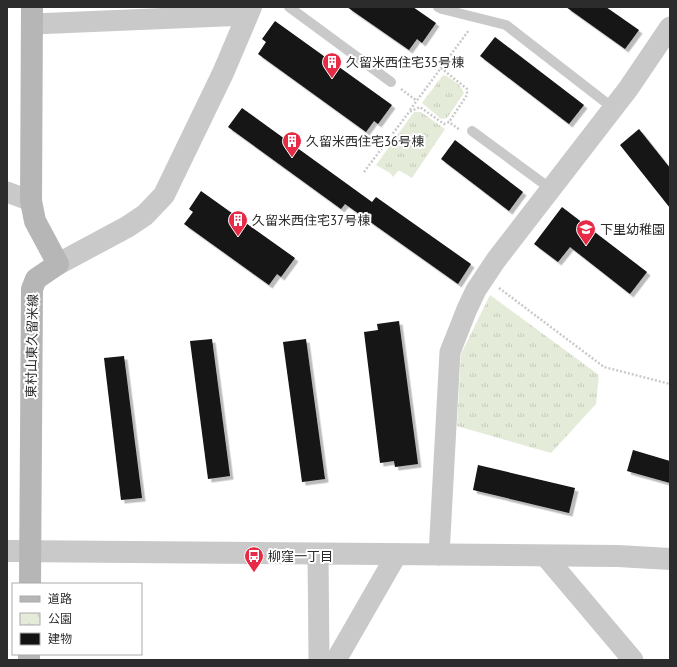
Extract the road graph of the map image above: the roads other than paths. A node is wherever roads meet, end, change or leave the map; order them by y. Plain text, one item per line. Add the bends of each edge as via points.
1 (289, 7) edge
2 (438, 7) edge
3 (249, 11) edge
4 (32, 15) edge
5 (670, 27) edge
6 (391, 82) road end
7 (613, 108) junction
8 (468, 132) road end
9 (551, 189) junction
10 (7, 192) edge
11 (31, 201) junction
12 (58, 264) junction
13 (7, 551) edge
14 (30, 551) junction
15 (318, 554) junction
16 (397, 554) junction
17 (439, 555) junction
18 (546, 556) junction
19 (670, 559) edge
20 (30, 583) edge
21 (31, 655) edge
22 (40, 660) edge
23 (319, 660) edge
24 (336, 660) edge
25 (634, 660) edge

1 - 6 lane
2 - 7 lane via 506,25
3 - 4 street
3 - 12 street via 223,73 164,195 127,228
4 - 11 main road
5 - 7 street
7 - 9 street
8 - 9 lane
9 - 17 street via 485,277 467,309 450,352
10 - 11 street
11 - 12 main road via 35,221
12 - 14 main road, 東村山東久留米線 via 36,279 32,289
13 - 14 street
14 - 15 street
14 - 20 main road, 東村山東久留米線
15 - 16 street
15 - 23 street
16 - 17 street
16 - 24 street
17 - 18 street
18 - 19 street
18 - 25 street
21 - 22 street

